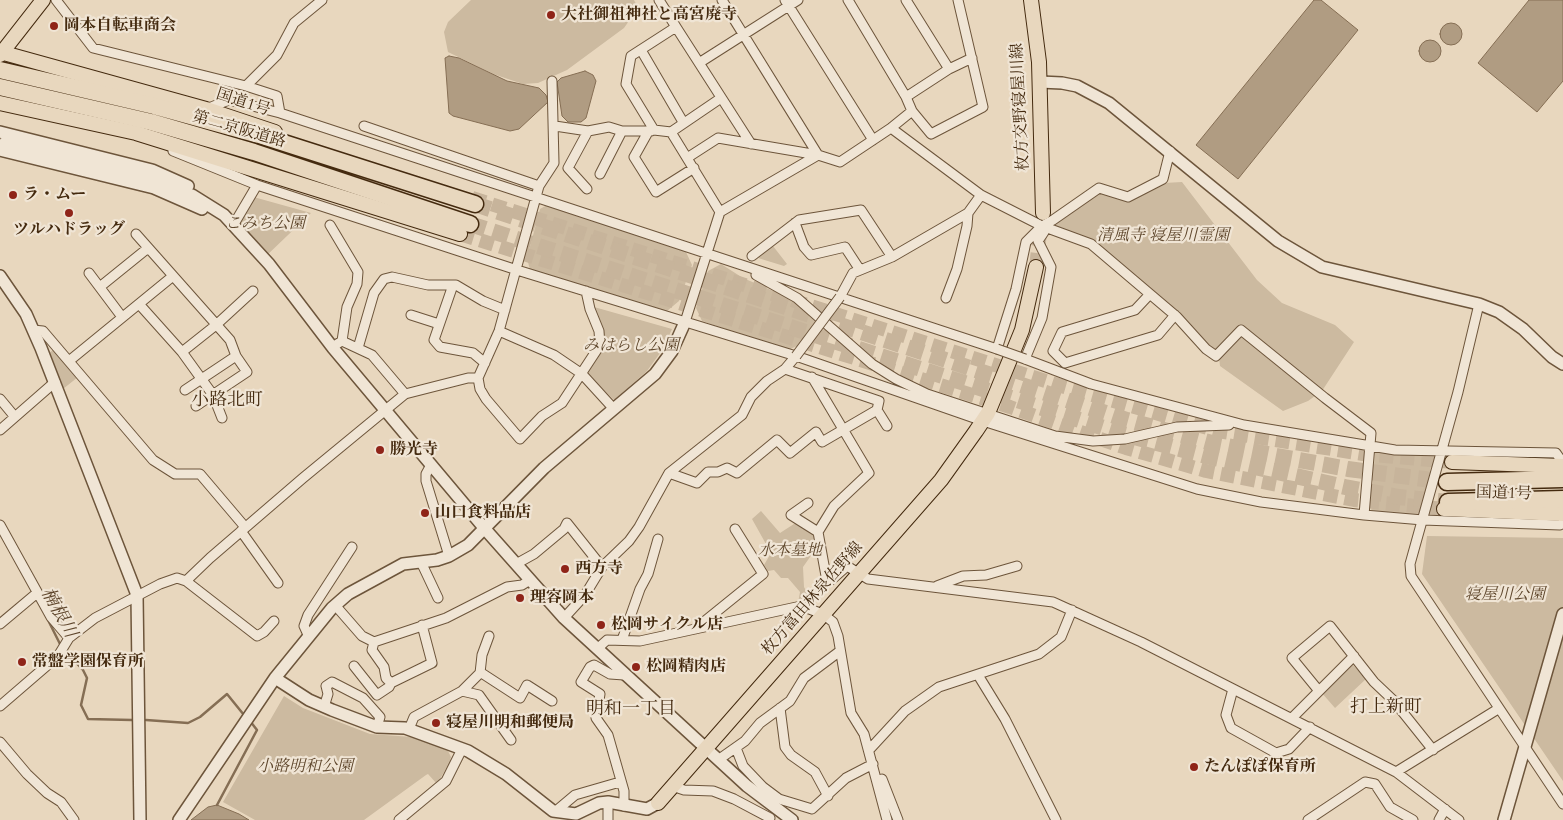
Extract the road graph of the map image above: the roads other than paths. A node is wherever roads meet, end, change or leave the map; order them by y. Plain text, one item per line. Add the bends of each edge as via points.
1 (43, 0) edge
2 (56, 0) edge
3 (322, 0) edge
4 (659, 0) edge
5 (722, 0) edge
6 (798, 0) edge
7 (848, 0) edge
8 (906, 0) edge
9 (958, 0) edge
10 (1031, 0) edge
11 (786, 3) edge
12 (676, 27) junction
13 (744, 35) junction
14 (641, 50) junction
15 (1, 53) edge
16 (972, 58) junction
17 (700, 63) junction
18 (949, 69) junction
19 (0, 70) edge
20 (552, 81) dead end
21 (1040, 82) junction
22 (246, 86) junction
23 (0, 87) edge
24 (906, 97) junction
25 (721, 98) junction
26 (0, 103) edge
27 (206, 109) junction
28 (912, 111) junction
29 (280, 113) junction
30 (683, 122) junction
31 (364, 126) dead end
32 (555, 126) junction
33 (891, 128) junction
34 (588, 131) junction
35 (622, 131) junction
36 (651, 131) junction
37 (671, 132) junction
38 (136, 133) junction
39 (873, 140) junction
40 (2, 142) edge
41 (751, 144) junction
42 (1170, 151) junction
43 (818, 155) junction
44 (687, 158) junction
45 (694, 168) junction
46 (600, 174) dead end
47 (257, 185) junction
48 (539, 186) junction
49 (587, 189) dead end
50 (981, 195) junction
51 (536, 199) junction
52 (473, 201) joint
53 (720, 212) junction
54 (968, 213) junction
55 (1042, 219) junction
56 (234, 224) junction
57 (795, 224) junction
58 (330, 225) dead end
59 (465, 229) joint
60 (136, 234) dead end
61 (148, 248) junction
62 (705, 253) junction
63 (752, 256) dead end
64 (892, 257) junction
65 (743, 266) junction
66 (1036, 267) tunnel mouth
67 (517, 270) junction
68 (860, 270) junction
69 (89, 273) dead end
70 (173, 276) junction
71 (1, 281) edge
72 (453, 285) junction
73 (101, 286) junction
74 (253, 291) dead end
75 (586, 291) junction
76 (1150, 294) junction
77 (840, 297) junction
78 (946, 298) dead end
79 (139, 304) junction
80 (1479, 304) junction
81 (505, 310) junction
82 (411, 315) dead end
83 (1175, 316) junction
84 (122, 317) junction
85 (685, 322) junction
86 (440, 324) junction
87 (216, 325) junction
88 (33, 330) junction
89 (499, 331) junction
90 (338, 344) junction
91 (358, 348) junction
92 (997, 349) junction
93 (182, 352) junction
94 (236, 356) junction
95 (796, 356) junction
96 (1025, 359) junction
97 (69, 361) junction
98 (485, 363) junction
99 (1563, 364) edge
100 (785, 369) junction
101 (582, 374) junction
102 (478, 378) junction
103 (812, 378) junction
104 (202, 379) junction
105 (55, 382) junction
106 (185, 390) dead end
107 (213, 394) junction
108 (405, 394) junction
109 (0, 399) edge
110 (196, 406) dead end
111 (613, 408) junction
112 (384, 410) junction
113 (877, 410) junction
114 (15, 416) junction
115 (985, 417) junction
116 (222, 418) dead end
117 (1244, 425) junction
118 (887, 426) dead end
119 (843, 429) junction
120 (0, 430) edge
121 (1369, 446) junction
122 (1440, 452) junction
123 (1452, 462) tunnel mouth
124 (431, 465) junction
125 (669, 472) junction
126 (1563, 472) edge
127 (1447, 482) tunnel mouth
128 (1563, 499) edge
129 (808, 504) dead end
130 (1446, 506) joint
131 (1563, 514) edge
132 (1364, 515) junction
133 (1423, 520) junction
134 (1563, 523) edge
135 (0, 526) edge
136 (243, 529) junction
137 (736, 529) dead end
138 (485, 530) junction
139 (818, 532) junction
140 (658, 539) dead end
141 (352, 547) dead end
142 (449, 556) junction
143 (420, 562) junction
144 (516, 564) junction
145 (1017, 566) dead end
146 (602, 567) junction
147 (859, 573) junction
148 (530, 580) junction
149 (186, 581) junction
150 (278, 584) dead end
151 (937, 586) junction
152 (37, 593) junction
153 (137, 595) junction
154 (438, 598) dead end
155 (335, 605) junction
156 (1072, 610) junction
157 (824, 614) junction
158 (1563, 614) edge
159 (564, 618) junction
160 (274, 621) dead end
161 (0, 624) edge
162 (422, 625) junction
163 (692, 631) junction
164 (489, 636) dead end
165 (309, 637) junction
166 (69, 638) junction
167 (622, 640) junction
168 (374, 642) junction
169 (597, 649) junction
170 (840, 652) junction
171 (1354, 656) junction
172 (354, 666) dead end
173 (480, 672) junction
174 (624, 675) junction
175 (978, 675) junction
176 (275, 678) junction
177 (392, 683) junction
178 (370, 688) junction
179 (1232, 689) junction
180 (462, 691) junction
181 (1319, 691) junction
182 (360, 697) junction
183 (552, 701) dead end
184 (0, 706) edge
185 (324, 707) junction
186 (780, 708) junction
187 (1498, 708) junction
188 (1292, 718) junction
189 (377, 727) junction
190 (1310, 727) junction
191 (409, 729) junction
192 (511, 740) dead end
193 (0, 742) edge
194 (705, 748) junction
195 (736, 748) junction
196 (462, 749) junction
197 (1525, 749) junction
198 (869, 750) junction
199 (1433, 750) junction
200 (718, 760) junction
201 (873, 765) junction
202 (1396, 772) junction
203 (620, 782) junction
204 (672, 786) junction
205 (828, 796) junction
206 (608, 802) junction
207 (658, 803) joint
208 (1563, 804) edge
209 (624, 806) junction
210 (1445, 809) junction
211 (556, 812) junction
212 (770, 818) dead end
213 (74, 820) edge
214 (140, 820) edge
215 (179, 820) edge
216 (398, 820) edge
217 (608, 820) edge
218 (792, 820) edge
219 (887, 820) edge
220 (898, 820) edge
221 (1056, 820) edge
222 (1308, 820) edge
223 (1413, 820) edge
224 (1438, 820) edge
225 (1459, 820) edge
226 (1504, 820) edge

1 - 15 main road
2 - 22 street via 93,48
3 - 22 street via 294,23 277,55
4 - 12 street
5 - 13 street
6 - 11 street
7 - 24 street
8 - 18 street
9 - 16 street
10 - 21 main road, 枚方交野寝屋川線
11 - 13 street
11 - 39 street
12 - 14 street
12 - 17 street
13 - 17 street
13 - 43 street
14 - 30 street
14 - 36 street via 631,56 626,84
15 - 27 main road, 国道1号
16 - 18 street
16 - 28 street via 983,107 931,134
17 - 25 street
18 - 24 street
19 - 52 highway, 第二京阪道路 via 154,106 259,135
20 - 32 street
21 - 42 street via 1077,86 1109,103
21 - 55 main road, 枚方交野寝屋川線
22 - 29 street via 277,96
23 - 59 highway, 第二京阪道路 via 150,122 245,149
24 - 28 street
25 - 30 street
25 - 41 street
26 - 38 main road
27 - 29 street via 229,100
27 - 52 main road, 国道1号
28 - 33 street
29 - 51 street
30 - 37 street
31 - 48 street
32 - 34 street
32 - 48 street via 554,163
33 - 39 street
33 - 50 street
34 - 35 street via 609,127
34 - 49 street via 568,168
35 - 36 street
35 - 46 street
36 - 37 street
36 - 45 street via 634,157 656,192
37 - 44 street
38 - 47 street
38 - 59 main road
39 - 43 street via 840,162
40 - 56 street via 156,180 192,195
41 - 43 street
41 - 44 street via 718,138
42 - 55 street via 1162,179 1128,197 1099,188
42 - 80 street via 1278,241 1322,267
43 - 53 street
44 - 45 street
45 - 53 street
47 - 56 street
47 - 67 street
48 - 51 street
50 - 54 street
50 - 55 street
51 - 62 street
51 - 67 street
53 - 62 street
54 - 64 street
54 - 78 street via 957,269
55 - 76 street via 1091,244
55 - 92 street via 1026,242 1016,289
55 - 96 street via 1044,232 1038,242 1051,267 1042,318
56 - 90 street
57 - 63 street
57 - 64 street via 799,220 861,210
57 - 68 street via 804,247 811,255 845,247
58 - 90 street via 358,272 358,284 347,307
60 - 61 street
61 - 70 street
61 - 73 street
62 - 65 street
62 - 85 street
64 - 68 street
65 - 77 street
65 - 115 street via 797,298 872,364 896,379
66 - 115 main road via 1022,330
67 - 75 street
67 - 81 street
68 - 77 street via 853,273
69 - 73 street
70 - 79 street
70 - 87 street
71 - 88 street via 26,314
72 - 81 street
72 - 86 street
72 - 91 street via 428,284 402,277 384,279 370,302
73 - 84 street
74 - 87 street
75 - 85 street
75 - 101 street via 599,331 600,345
76 - 83 street
76 - 83 street via 1135,310 1062,332 1053,351 1065,363 1158,335
77 - 92 street
77 - 95 street, bridge
79 - 84 street
79 - 93 street
80 - 99 street via 1499,312 1523,329
80 - 122 street
81 - 89 street
82 - 86 street
83 - 121 street via 1216,356 1241,330 1371,432
84 - 97 street
85 - 95 street
85 - 111 street via 672,351 655,374
86 - 98 street via 434,340 440,347 473,353
87 - 93 street
87 - 94 street via 230,340
88 - 97 street via 43,331
88 - 105 street
89 - 98 street
89 - 101 street via 554,355
90 - 91 street
90 - 112 street
91 - 108 street via 376,358
92 - 96 street, bridge
93 - 104 street
94 - 104 street
94 - 107 street via 247,372
95 - 100 street
95 - 115 street
96 - 117 street via 1091,384
97 - 136 street via 153,460 175,474 200,474
98 - 102 street
100 - 103 street
100 - 125 street via 751,397 742,415
101 - 102 street via 562,403 542,416 520,439 480,389
101 - 111 street
102 - 108 street
103 - 113 street via 879,401
103 - 119 street
104 - 106 street
104 - 107 street
105 - 114 street
105 - 153 street
107 - 110 street
107 - 116 street
108 - 112 street
109 - 114 street
111 - 138 street via 544,468
112 - 124 street
112 - 136 street
113 - 118 street
113 - 119 street
114 - 120 street
115 - 117 street via 1055,436 1093,441 1125,439 1196,425
115 - 132 street via 1197,489 1261,502
115 - 147 main road, 枚方富田林泉佐野線 via 941,480
117 - 121 street
119 - 125 street via 822,442 816,432 790,452 776,440 737,473 727,468 708,472 696,483
119 - 139 street via 869,473 834,506
121 - 122 street
121 - 132 street
122 - 126 street via 1556,454
122 - 133 street
123 - 126 main road, 国道1号
124 - 138 street
124 - 142 street via 426,482
125 - 146 street via 639,527
126 - 127 highway
128 - 130 highway
129 - 139 street via 791,515
130 - 131 main road, 国道1号
132 - 133 street
133 - 134 street
133 - 187 street via 1410,564 1411,576
135 - 152 street
136 - 149 street
136 - 150 street
137 - 163 street via 763,574
138 - 142 street
138 - 144 street
139 - 147 street via 826,576 831,580 846,566
140 - 167 street
141 - 165 street via 308,615 304,626
142 - 143 street
143 - 154 street
143 - 155 street via 388,570
144 - 146 street via 534,554 568,523
144 - 148 street
145 - 151 street via 986,575 963,576
146 - 159 street via 585,595
147 - 151 street via 868,579
147 - 157 main road, 枚方富田林泉佐野線
148 - 159 street
148 - 162 street via 507,587 446,618
149 - 153 street via 177,578
149 - 160 street via 257,636
151 - 156 street via 1054,602
152 - 161 street
152 - 166 street via 50,617
153 - 166 street via 95,618
153 - 214 street
155 - 165 street
155 - 168 street via 362,636
156 - 175 street via 1061,637 1040,654
156 - 179 street
157 - 163 street via 802,606
157 - 170 street via 833,622
157 - 194 main road, 枚方富田林泉佐野線
158 - 197 street
159 - 169 street
162 - 168 street
162 - 177 street via 432,663
163 - 167 street via 640,641
164 - 173 street
165 - 176 street
166 - 184 street via 58,656
167 - 169 street via 606,640
168 - 177 street via 372,650 384,667 386,678
169 - 174 street
170 - 186 street via 804,678 794,696
170 - 198 street via 851,713 864,734
171 - 181 street
171 - 181 street via 1330,626 1292,658
171 - 199 street
172 - 178 street
173 - 180 street
173 - 183 street via 520,698 527,685
174 - 194 street
174 - 203 street via 610,674 594,665 581,682 600,694 596,718 608,735
175 - 198 street via 939,687 905,711
175 - 221 street via 1005,719
176 - 185 street
176 - 215 street
177 - 178 street via 377,695
178 - 182 street
179 - 188 street
179 - 190 street via 1226,715 1231,728 1276,752 1289,749
180 - 191 street via 414,717
180 - 192 street via 479,695
181 - 188 street
182 - 185 street via 332,682 326,686 328,694
182 - 189 street via 380,718
185 - 189 street
186 - 195 street
186 - 205 street via 785,747 815,772
187 - 197 street
187 - 199 street
188 - 190 street
189 - 191 street
190 - 202 street
191 - 196 street
193 - 213 street via 47,793 61,802
194 - 200 street
194 - 204 main road, 枚方富田林泉佐野線
195 - 200 street
195 - 205 street via 743,766 779,799 812,809
196 - 211 street via 506,774
196 - 216 street via 446,781
197 - 208 street
197 - 226 street
198 - 201 street
199 - 202 street
200 - 218 street
201 - 205 street via 846,778
201 - 219 street
201 - 220 street
202 - 210 street
203 - 209 street
203 - 211 street via 574,795
204 - 207 main road, 枚方富田林泉佐野線
204 - 212 street via 684,790 713,791
206 - 209 street
206 - 211 street via 576,814
206 - 217 street
207 - 209 street via 647,809
210 - 224 street
210 - 225 street
222 - 223 street via 1365,782 1375,784 1390,807

